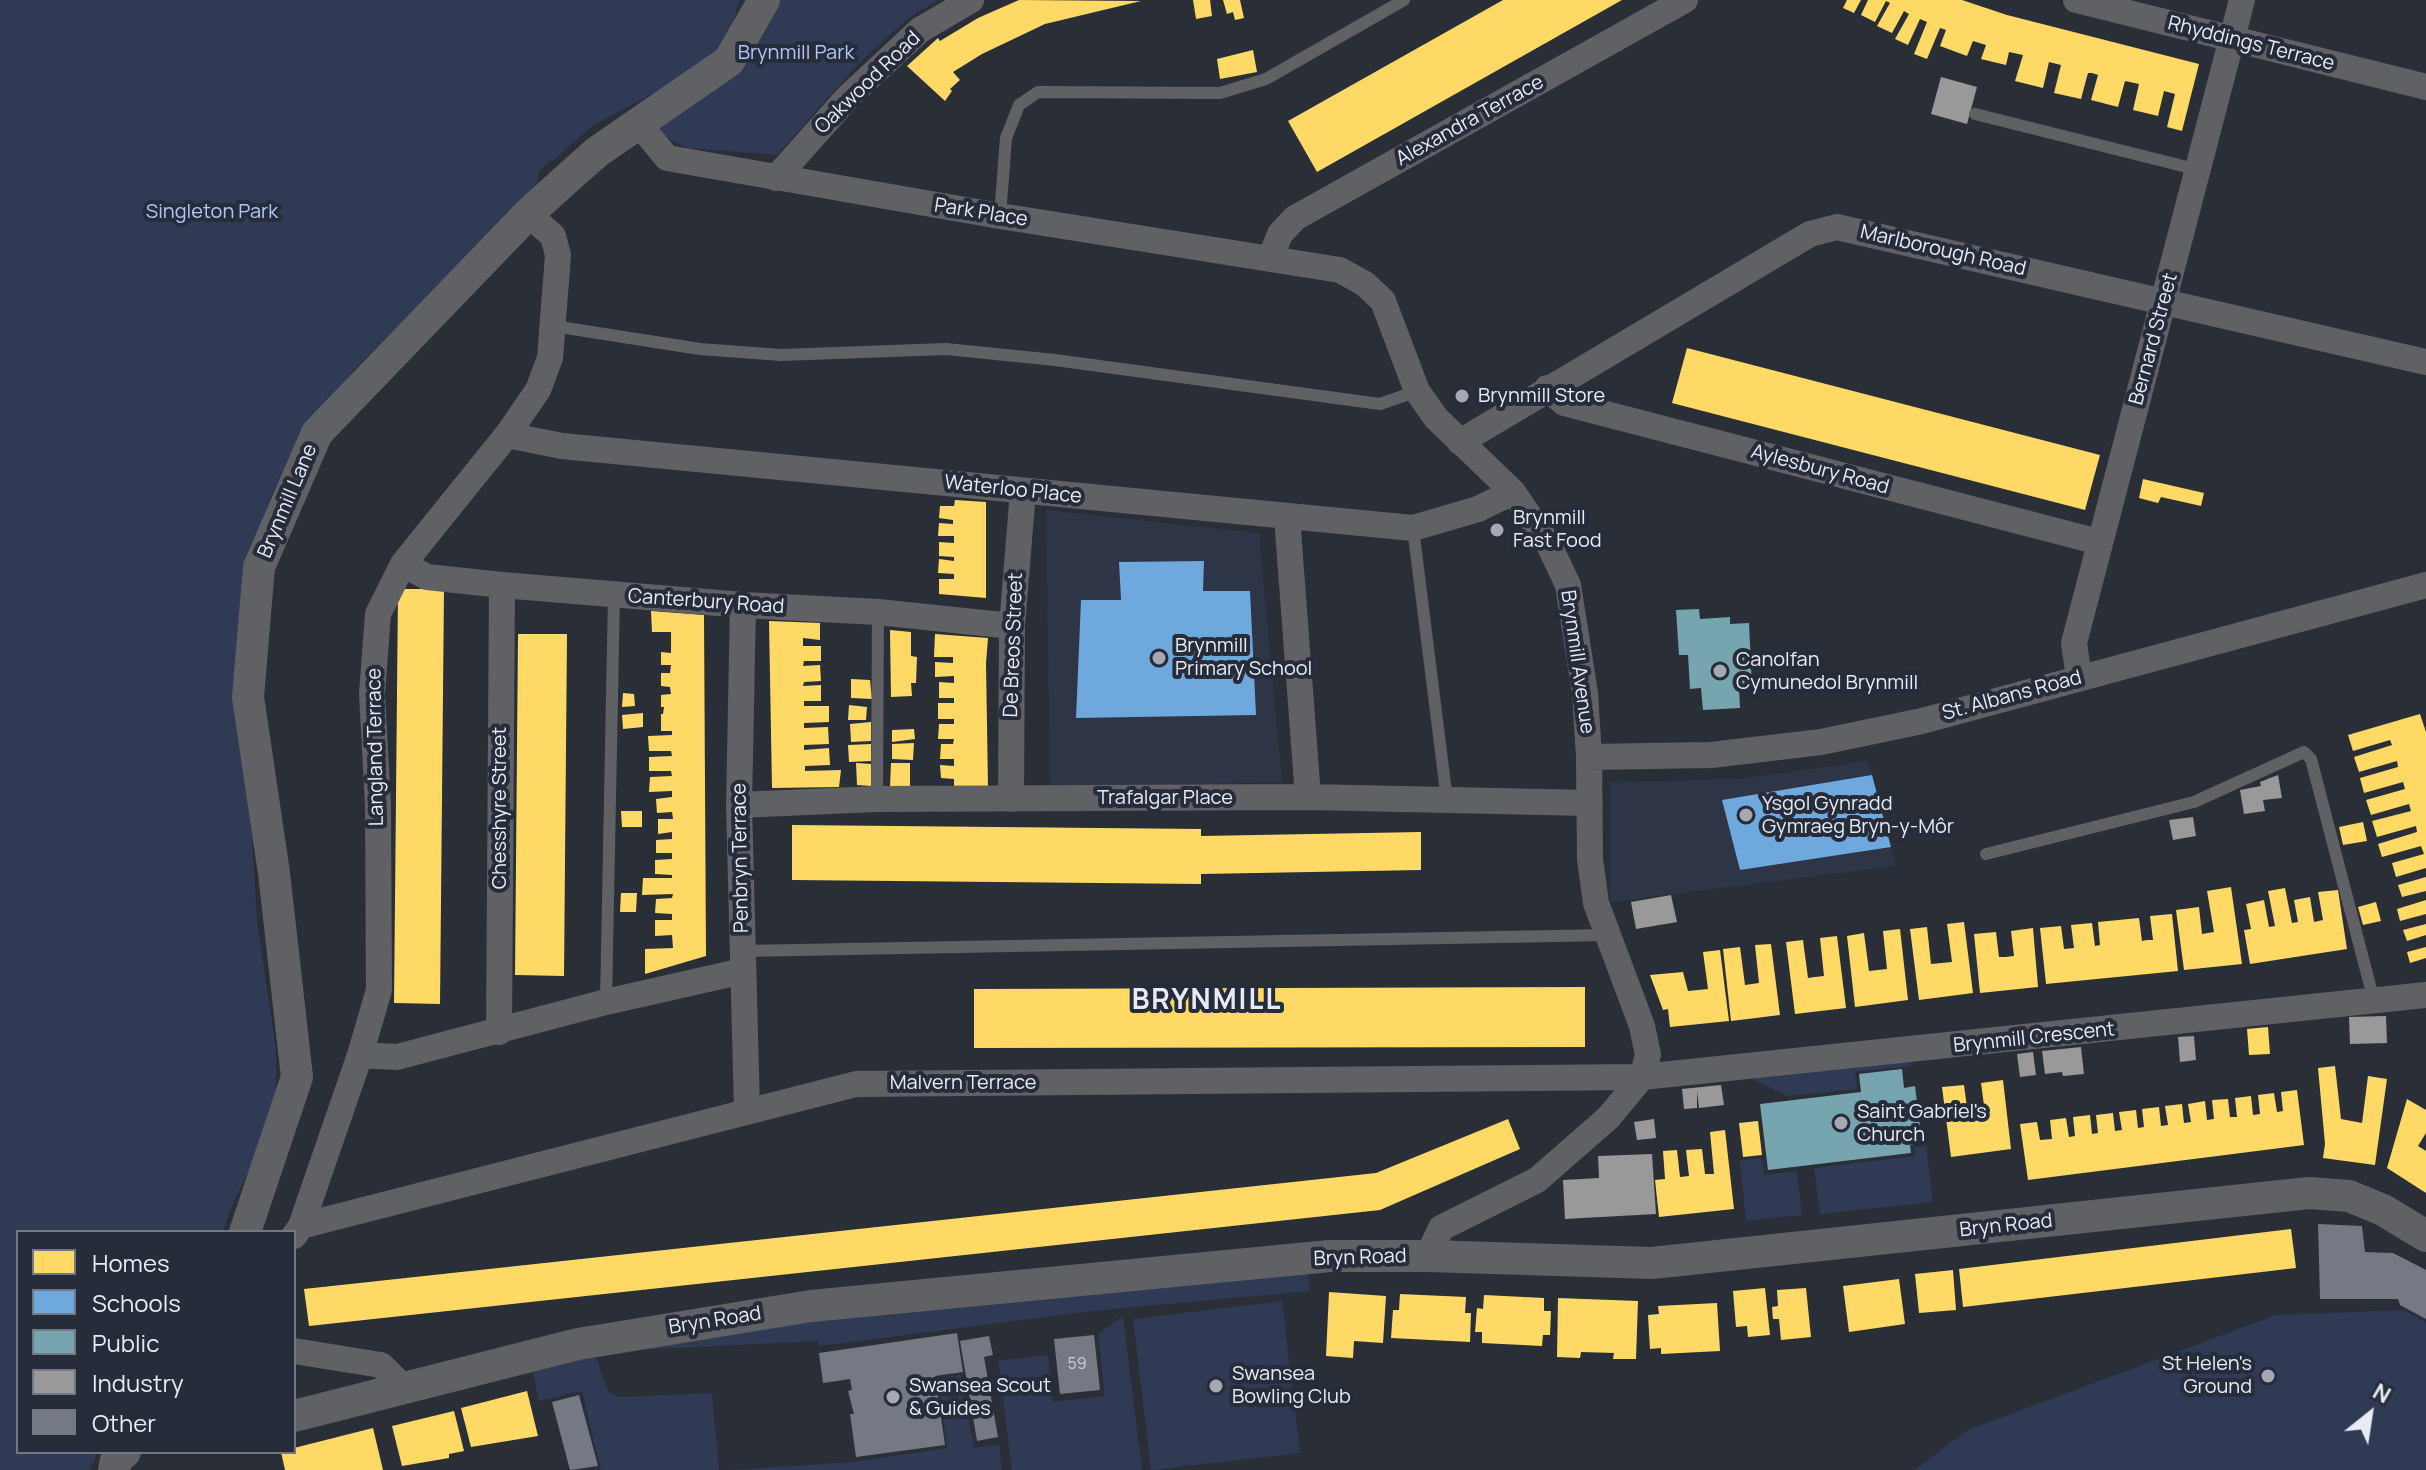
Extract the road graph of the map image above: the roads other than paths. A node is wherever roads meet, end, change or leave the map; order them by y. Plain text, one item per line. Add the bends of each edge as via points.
1 (764, 0) edge
2 (971, 0) edge
3 (1404, 0) edge
4 (1685, 0) edge
5 (2076, 0) edge
6 (2242, 0) edge
7 (2232, 40) junction
8 (2426, 87) edge
9 (1975, 114) dead end
10 (639, 124) junction
11 (2199, 170) junction
12 (776, 178) junction
13 (528, 214) junction
14 (1000, 216) junction
15 (1271, 257) junction
16 (1340, 270) joint
17 (2165, 303) junction
18 (553, 326) junction
19 (2426, 362) edge
20 (1547, 388) junction
21 (1417, 391) junction
22 (507, 435) junction
23 (1460, 442) junction
24 (1023, 491) junction
25 (1513, 492) junction
26 (1287, 517) junction
27 (1413, 528) junction
28 (2099, 542) junction
29 (403, 564) junction
30 (502, 585) junction
31 (2426, 585) edge
32 (614, 595) junction
33 (743, 605) junction
34 (878, 612) junction
35 (1012, 626) junction
36 (2079, 678) junction
37 (1589, 757) junction
38 (1308, 797) junction
39 (877, 799) junction
40 (1011, 799) junction
41 (1447, 800) junction
42 (1590, 803) junction
43 (739, 805) junction
44 (1986, 854) dead end
45 (1608, 935) junction
46 (743, 961) junction
47 (2426, 995) edge
48 (2374, 1001) junction
49 (606, 1002) junction
50 (499, 1032) junction
51 (360, 1055) junction
52 (1642, 1077) junction
53 (747, 1110) junction
54 (246, 1230) edge
55 (297, 1232) edge
56 (2426, 1236) edge
57 (1428, 1256) junction
58 (296, 1351) edge
59 (403, 1387) junction
60 (296, 1415) edge

1 - 10 street, Brynmill Lane via 729,61
2 - 12 street, Oakwood Road via 920,30 848,97
3 - 14 lane via 1266,79 1220,93 1038,92 1019,105 1006,138
4 - 15 street, Alexandra Terrace via 1295,218 1280,234
5 - 7 street, Rhyddings Terrace
6 - 7 street, Bernard Street
7 - 8 street, Rhyddings Terrace
7 - 11 street, Bernard Street
9 - 11 lane
10 - 12 street, Park Place via 667,158
10 - 13 street, Brynmill Lane via 597,152
11 - 17 street, Bernard Street
12 - 14 street, Park Place
13 - 18 street, Langland Terrace via 553,236 558,255
13 - 54 street, Brynmill Lane via 317,433 259,567 248,697 297,1077
14 - 15 street, Park Place
15 - 16 street, Park Place
16 - 21 street, Brynmill Avenue via 1383,301
17 - 19 street, Marlborough Road
17 - 20 street, Marlborough Road via 1837,227 1810,234
17 - 28 street, Bernard Street
18 - 21 lane via 700,349 781,355 946,349 1380,404
18 - 22 street, Langland Terrace via 550,358 538,390
20 - 23 street, Marlborough Road
20 - 28 street, Aylesbury Road via 1564,403
21 - 23 street, Brynmill Avenue
22 - 24 street, Waterloo Place via 562,446
22 - 29 street, Langland Terrace
23 - 25 street, Brynmill Avenue
24 - 26 street, Waterloo Place
24 - 35 street, De Breos Street
25 - 27 street, Waterloo Place via 1478,509
25 - 37 street, Brynmill Avenue via 1549,545 1568,585
26 - 27 street, Waterloo Place
26 - 38 street
27 - 41 lane
28 - 36 street, Bernard Street via 2074,643
29 - 30 street, Canterbury Road via 427,577
29 - 51 street, Langland Terrace via 378,614 372,694 379,990
30 - 32 street, Canterbury Road
30 - 50 street, Chesshyre Street
31 - 36 street, St. Albans Road
32 - 33 street, Canterbury Road
32 - 49 lane
33 - 34 street, Canterbury Road
33 - 43 street, Penbryn Terrace
34 - 35 street, Canterbury Road
34 - 39 lane
35 - 40 street, De Breos Street
36 - 37 street, St. Albans Road via 1821,742 1711,755
37 - 42 street, Brynmill Avenue
38 - 40 street, Trafalgar Place
38 - 41 street, Trafalgar Place
39 - 40 street, Trafalgar Place
39 - 43 street, Trafalgar Place
41 - 42 street, Trafalgar Place
42 - 45 street, Brynmill Avenue via 1590,859 1596,903
43 - 46 street, Penbryn Terrace
44 - 48 lane via 2194,802 2304,752 2311,759
45 - 46 lane
45 - 52 street, Brynmill Avenue via 1642,1026 1648,1055
46 - 49 street
46 - 53 street, Penbryn Terrace
47 - 48 street, Brynmill Crescent
48 - 52 street, Brynmill Crescent
49 - 50 street
50 - 51 street via 397,1057
51 - 55 street, Langland Terrace
52 - 53 street, Malvern Terrace via 856,1084
52 - 57 street via 1608,1118 1537,1180 1441,1228
53 - 55 street, Malvern Terrace
56 - 57 street, Bryn Road via 2349,1196 2309,1193 1652,1263
57 - 59 street, Bryn Road via 1330,1256 811,1306 578,1344
58 - 59 street via 381,1365
59 - 60 street, Bryn Road

